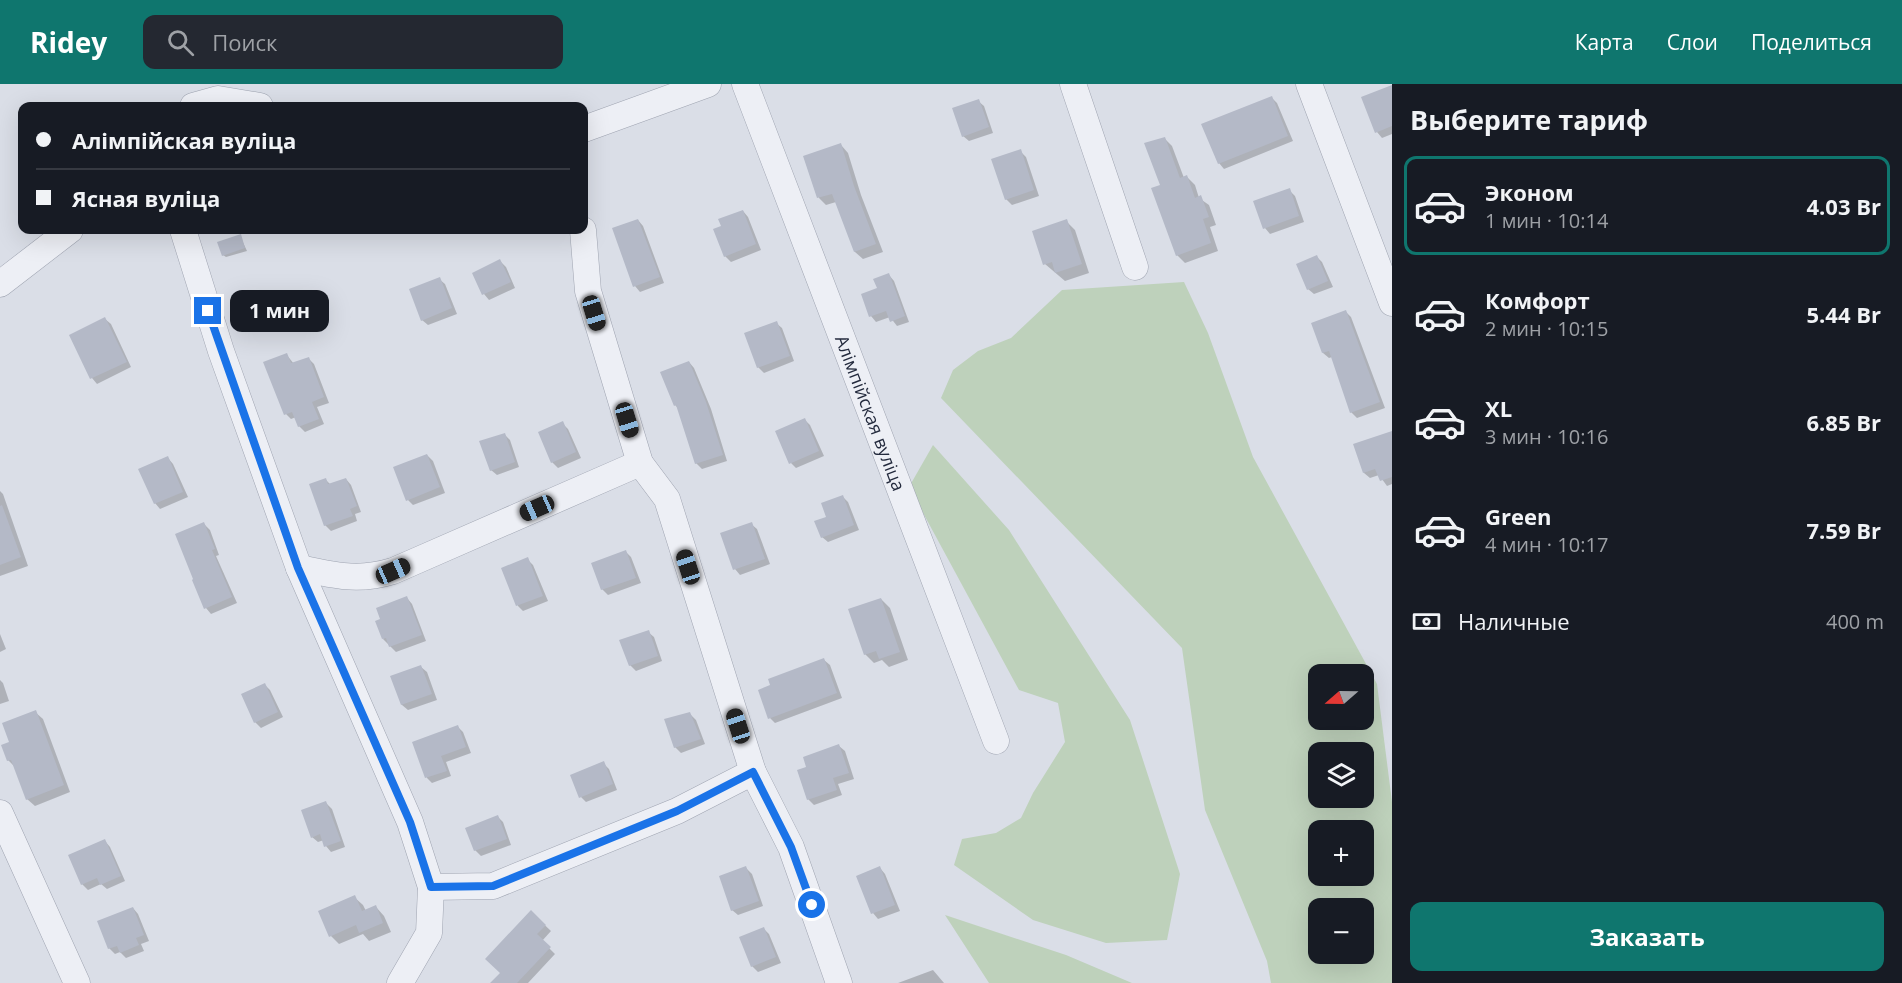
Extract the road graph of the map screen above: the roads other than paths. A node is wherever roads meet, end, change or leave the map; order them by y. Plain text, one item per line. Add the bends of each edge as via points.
1 (708, 84) edge
2 (745, 84) edge
3 (1073, 84) edge
4 (1310, 84) edge
5 (207, 102) edge
6 (236, 102) edge
7 (588, 128) edge
8 (65, 234) edge
9 (184, 234) edge
10 (583, 234) edge
11 (1135, 267) dead end
12 (0, 284) edge
13 (1392, 303) edge
14 (640, 463) junction
15 (298, 568) junction
16 (996, 741) dead end
17 (753, 772) junction
18 (0, 813) edge
19 (431, 887) junction
20 (77, 983) edge
21 (400, 983) edge
22 (840, 983) edge

1 - 7 street
2 - 16 street, Алімпійская вуліца
3 - 11 street
4 - 13 street
5 - 6 street
8 - 12 street
9 - 15 street
10 - 14 street via 588,291
14 - 15 street via 374,577 350,578
14 - 17 street via 667,499
15 - 19 street via 410,822
17 - 19 street via 677,811 493,886
17 - 22 street via 791,847
18 - 20 street
19 - 21 street via 429,933

